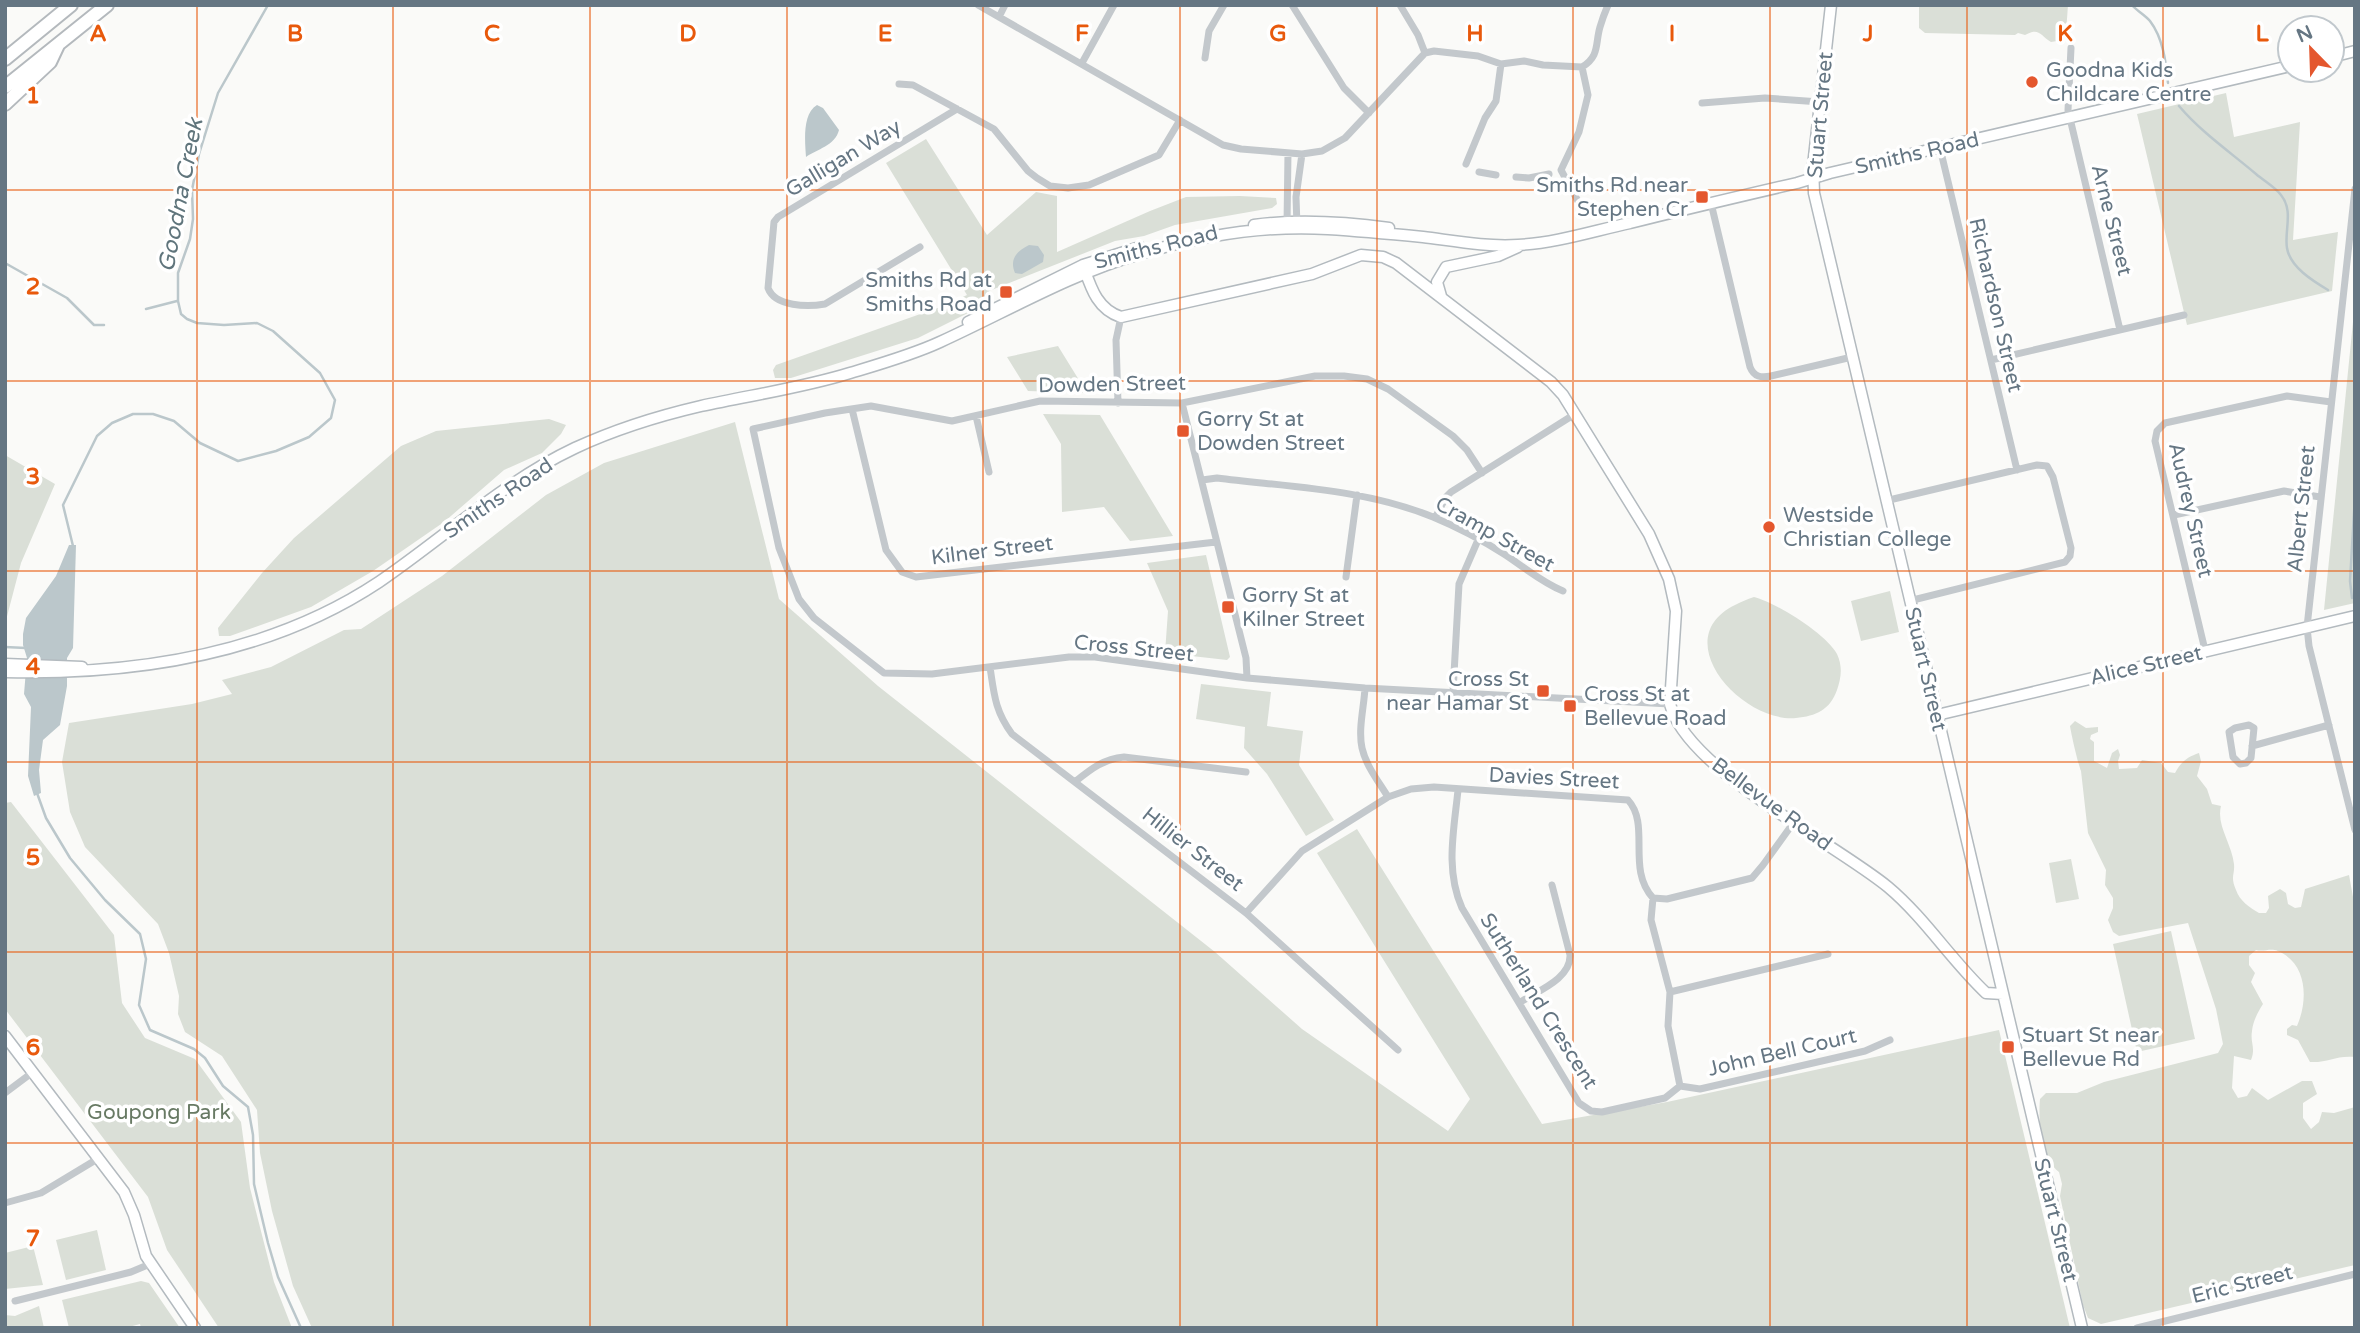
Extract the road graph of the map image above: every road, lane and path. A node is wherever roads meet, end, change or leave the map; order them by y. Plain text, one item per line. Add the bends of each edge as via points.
1 (71, 5) edge
2 (107, 5) edge
3 (978, 5) edge
4 (1005, 5) edge
5 (1114, 5) edge
6 (1224, 5) edge
7 (1292, 5) edge
8 (1400, 5) edge
9 (1608, 5) edge
10 (1831, 5) edge
11 (999, 17) junction
12 (59, 42) junction
13 (2071, 48) dead end
14 (1425, 53) junction
15 (1205, 58) dead end
16 (5, 59) edge
17 (1082, 63) junction
18 (1501, 64) junction
19 (1582, 67) junction
20 (2276, 69) edge
21 (899, 84) dead end
22 (5, 87) edge
23 (1820, 102) junction
24 (1702, 103) dead end
25 (5, 104) edge
26 (957, 109) junction
27 (1369, 113) junction
28 (2069, 118) junction
29 (1180, 120) junction
30 (1940, 148) junction
31 (1288, 153) junction
32 (1302, 154) junction
33 (1466, 164) dead end
34 (1479, 172) dead end
35 (1549, 174) dead end
36 (1496, 175) dead end
37 (1516, 177) dead end
38 (1813, 178) junction
39 (2355, 189) edge
40 (1579, 203) dead end
41 (1711, 203) junction
42 (2353, 223) edge
43 (1292, 225) junction
44 (1522, 245) junction
45 (920, 247) dead end
46 (1084, 269) junction
47 (1442, 297) junction
48 (2184, 315) dead end
49 (1121, 317) junction
50 (2120, 330) junction
51 (1852, 357) junction
52 (1991, 360) junction
53 (2331, 402) junction
54 (1118, 403) junction
55 (1182, 403) junction
56 (852, 409) junction
57 (976, 415) junction
58 (1575, 415) junction
59 (753, 429) joint
60 (2017, 470) junction
61 (989, 472) dead end
62 (1482, 473) junction
63 (1202, 480) junction
64 (1356, 495) junction
65 (2320, 497) junction
66 (1885, 501) junction
67 (2174, 515) junction
68 (1435, 518) junction
69 (1478, 540) junction
70 (1216, 542) junction
71 (1346, 577) dead end
72 (1563, 591) dead end
73 (1909, 601) junction
74 (2355, 615) edge
75 (2306, 627) junction
76 (2206, 650) junction
77 (5, 664) edge
78 (990, 667) junction
79 (20, 668) junction
80 (5, 672) edge
81 (1247, 678) junction
82 (1365, 688) junction
83 (1453, 692) junction
84 (1670, 704) junction
85 (1937, 715) junction
86 (2329, 725) junction
87 (2252, 746) junction
88 (1246, 772) dead end
89 (1076, 781) junction
90 (1458, 790) junction
91 (1388, 797) junction
92 (1794, 822) junction
93 (2355, 830) edge
94 (1552, 885) dead end
95 (1653, 898) junction
96 (1246, 913) junction
97 (1828, 954) dead end
98 (1670, 992) junction
99 (2003, 994) junction
100 (1519, 1003) junction
101 (5, 1036) edge
102 (1890, 1040) dead end
103 (1398, 1050) dead end
104 (33, 1072) junction
105 (1680, 1086) junction
106 (5, 1093) edge
107 (99, 1158) junction
108 (5, 1203) edge
109 (150, 1264) junction
110 (2355, 1274) edge
111 (15, 1301) dead end
112 (2174, 1319) junction
113 (195, 1328) edge
114 (2082, 1328) edge
115 (2137, 1328) edge
116 (2176, 1328) edge

1 - 16 highway
2 - 12 highway
3 - 11 street
4 - 11 street
5 - 17 street
6 - 15 street via 1209,30
7 - 27 street via 1344,88
8 - 14 street
9 - 19 street via 1595,56
10 - 23 street, Stuart Street
11 - 17 street
12 - 22 highway
12 - 25 highway via 50,62
13 - 28 street, Arne Street
14 - 18 street via 1478,56
14 - 27 street
17 - 29 street
18 - 19 street via 1524,61
18 - 33 street via 1496,101
19 - 40 street via 1588,95 1579,132 1561,170
20 - 28 street, Smiths Road
21 - 26 street via 913,85
23 - 24 street via 1765,98
23 - 38 street, Stuart Street
26 - 29 street via 994,129 1037,178 1050,186 1068,188 1089,185 1159,155
26 - 45 street, Galligan Way via 778,217 768,288 778,301 825,303
27 - 32 street via 1330,148
28 - 30 street, Smiths Road
28 - 50 street, Arne Street
29 - 31 street via 1231,148
30 - 38 street, Smiths Road
30 - 52 street, Richardson Street
31 - 32 street
31 - 43 street
32 - 43 street
34 - 36 street
35 - 37 street
38 - 41 street, Smiths Road
38 - 51 street, Stuart Street
39 - 42 street, Albert Street
41 - 44 street, Smiths Road
41 - 51 street via 1755,375 1771,376
42 - 53 street, Albert Street
43 - 44 street, Smiths Road
43 - 46 street, Smiths Road via 1189,242
44 - 47 street via 1498,256 1446,267 1437,282
46 - 49 street, Smiths Road via 1100,303 1107,312
46 - 79 street, Smiths Road via 934,345 834,378 652,418 611,432 516,481 377,583 300,624 256,641 179,660 100,668
47 - 49 street via 1396,262 1361,255 1312,274
47 - 58 street via 1551,382
48 - 50 street
49 - 54 street via 1116,340
50 - 52 street
51 - 66 street, Stuart Street
52 - 60 street, Richardson Street
53 - 65 street, Albert Street
53 - 67 street, Audrey Street via 2287,396 2165,423 2155,441
54 - 55 street, Dowden Street
54 - 57 street, Dowden Street via 1040,401
55 - 62 street, Dowden Street via 1315,376 1367,379 1453,436
55 - 63 street
56 - 57 street, Dowden Street via 871,406 952,421
56 - 59 street, Dowden Street
56 - 70 street, Kilner Street via 887,550 902,572 916,577
57 - 61 street
58 - 62 street
58 - 84 street via 1649,534 1673,590 1676,611
59 - 78 street, Cross Street via 779,548 799,599 814,618 884,673 913,675
60 - 66 street
60 - 73 street via 2041,465 2050,468 2071,548 2068,560
62 - 68 street via 1446,497
63 - 64 street, Cramp Street
63 - 70 street
64 - 68 street, Cramp Street via 1383,499
64 - 71 street
65 - 67 street via 2277,491
65 - 75 street, Albert Street
66 - 73 street, Stuart Street
67 - 76 street, Audrey Street
68 - 69 street, Cramp Street
69 - 72 street, Cramp Street
69 - 83 street via 1459,584
70 - 81 street via 1247,658
73 - 85 street, Stuart Street
74 - 75 street, Alice Street
75 - 76 street, Alice Street
75 - 86 street, Albert Street
76 - 85 street, Alice Street
77 - 79 street, Smiths Road
78 - 81 street, Cross Street via 1095,657
78 - 89 street, Hillier Street via 1000,718 1012,734
79 - 80 street, Smiths Road
81 - 82 street, Cross Street
82 - 83 street, Cross Street
82 - 91 street via 1362,749
83 - 84 street, Cross Street
84 - 92 street, Bellevue Road via 1682,728 1714,764
85 - 99 street, Stuart Street
86 - 87 street
86 - 93 street, Albert Street
87 - 87 street via 2246,763 2235,762 2229,732 2253,726
88 - 89 street via 1124,757 1110,758
89 - 96 street, Hillier Street
90 - 91 street, Davies Street via 1423,788
90 - 95 street, Davies Street via 1628,800 1639,822 1638,860 1646,890
90 - 100 street, Sutherland Crescent via 1451,868 1454,890
91 - 96 street, Davies Street via 1303,851
92 - 95 street via 1752,878 1667,899
92 - 99 street, Bellevue Road via 1887,887 1986,993
94 - 100 street via 1570,964 1564,974
95 - 98 street via 1651,920
96 - 103 street, Hillier Street
97 - 98 street
98 - 105 street via 1668,1026
99 - 114 street, Stuart Street
100 - 105 street, Sutherland Crescent via 1579,1102 1591,1111 1665,1098
101 - 104 street
102 - 105 street, John Bell Court via 1865,1051 1700,1089
104 - 106 street
104 - 107 street
107 - 108 street via 41,1193
107 - 109 street via 128,1199
109 - 111 street
109 - 113 street
110 - 112 street, Eric Street
112 - 115 street, Eric Street
112 - 116 street

